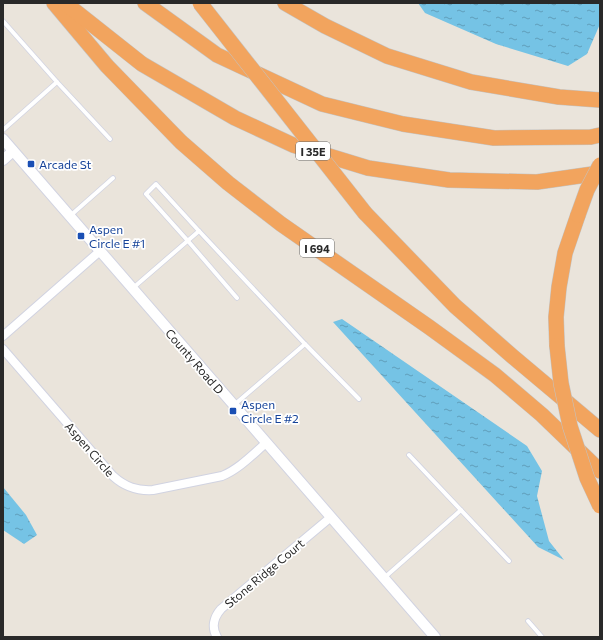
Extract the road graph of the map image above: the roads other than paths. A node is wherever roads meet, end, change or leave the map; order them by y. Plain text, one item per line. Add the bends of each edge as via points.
1 (54, 3) edge
2 (66, 3) edge
3 (145, 3) edge
4 (200, 3) edge
5 (285, 3) edge
6 (3, 21) edge
7 (57, 82) junction
8 (600, 100) edge
9 (3, 130) edge
10 (600, 135) edge
11 (3, 139) edge
12 (110, 139) dead end
13 (13, 151) junction
14 (3, 160) edge
15 (600, 164) edge
16 (600, 174) edge
17 (113, 178) dead end
18 (70, 216) junction
19 (199, 231) junction
20 (188, 241) junction
21 (100, 251) junction
22 (132, 288) junction
23 (237, 298) dead end
24 (3, 336) edge
25 (305, 344) junction
26 (3, 349) edge
27 (359, 399) dead end
28 (234, 405) junction
29 (600, 430) edge
30 (266, 443) junction
31 (409, 455) dead end
32 (600, 471) edge
33 (600, 506) edge
34 (461, 510) junction
35 (331, 517) junction
36 (509, 561) dead end
37 (384, 578) junction
38 (528, 621) dead end
39 (217, 637) edge
40 (435, 637) edge
41 (542, 637) edge

1 - 32 highway, I 694 via 107,66 181,142 228,183 281,224 495,375 542,415
2 - 16 highway, I 35E via 142,64 235,118 293,145 368,168 449,180 536,182
3 - 10 highway via 217,55 322,104 403,124 494,138
4 - 29 highway, bridge via 365,213 455,306
5 - 8 highway via 387,56 457,78 559,97
6 - 7 lane
7 - 9 lane
7 - 12 lane
11 - 13 street, County Road D
13 - 14 street
13 - 18 street, County Road D
15 - 33 highway, bridge via 587,190 565,253 556,317 561,383 570,426 587,478
17 - 18 lane
18 - 21 street, County Road D
19 - 20 lane
19 - 20 lane via 156,184 146,194
19 - 25 lane
20 - 22 lane
20 - 23 lane
21 - 22 street, County Road D
21 - 24 street
22 - 28 street, County Road D
25 - 27 lane
25 - 28 lane
26 - 30 street, Aspen Circle via 113,476 126,486 153,490 222,476 240,466
28 - 30 street, County Road D
30 - 35 street, County Road D
31 - 34 lane
34 - 36 lane
34 - 37 lane
35 - 37 street, County Road D
35 - 39 street, Stone Ridge Court via 221,609 214,620
37 - 40 street, County Road D
38 - 41 lane

